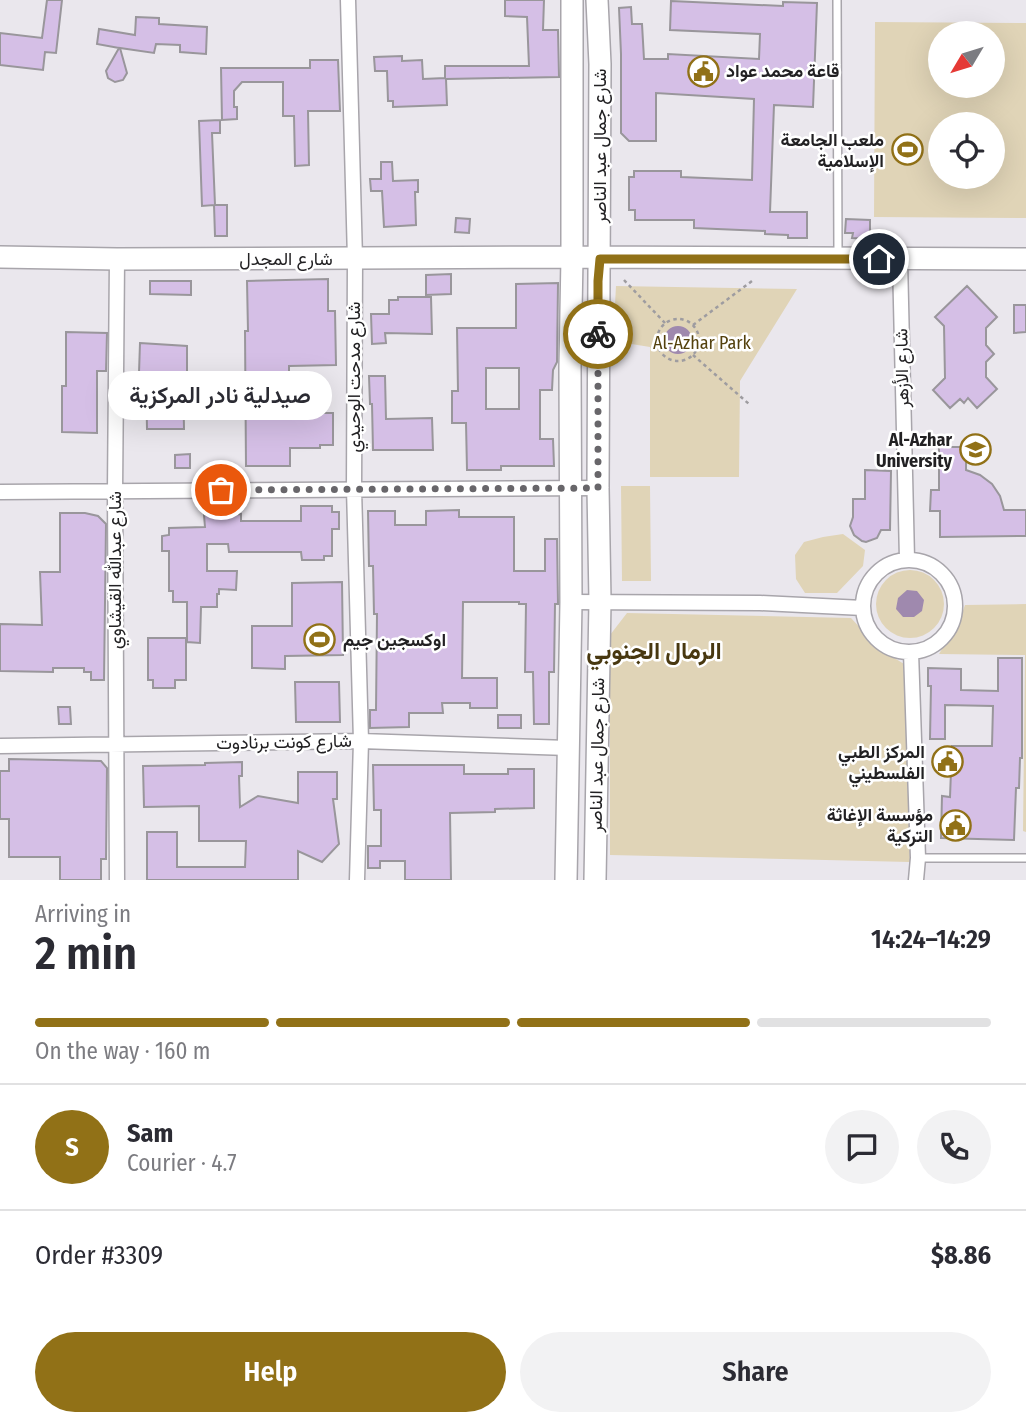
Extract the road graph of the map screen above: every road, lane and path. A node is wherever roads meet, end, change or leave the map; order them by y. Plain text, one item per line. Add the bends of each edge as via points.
1 (348, 0) edge
2 (572, 0) edge
3 (597, 0) edge
4 (837, 0) edge
5 (0, 257) edge
6 (572, 257) junction
7 (117, 259) junction
8 (355, 259) junction
9 (600, 259) junction
10 (838, 259) junction
11 (1026, 259) edge
12 (900, 260) junction
13 (624, 280) dead end
14 (752, 281) dead end
15 (665, 323) junction
16 (693, 325) junction
17 (694, 355) junction
18 (749, 404) dead end
19 (572, 488) junction
20 (598, 488) junction
21 (354, 489) junction
22 (115, 491) junction
23 (0, 492) edge
24 (906, 559) junction
25 (600, 601) junction
26 (571, 602) junction
27 (863, 608) junction
28 (911, 652) junction
29 (361, 741) junction
30 (116, 745) junction
31 (0, 746) edge
32 (568, 748) junction
33 (918, 858) junction
34 (1026, 859) edge
35 (117, 880) edge
36 (357, 880) edge
37 (566, 880) edge
38 (595, 880) edge
39 (916, 880) edge

1 - 8 street, شارع مدحت الوحيدي
2 - 6 main road, شارع جمال عبد الناصر
3 - 9 main road, شارع جمال عبد الناصر
4 - 10 lane
5 - 7 main road, شارع المجدل
6 - 8 main road, شارع المجدل
6 - 9 main road, شارع المجدل
6 - 19 main road, شارع جمال عبد الناصر
7 - 8 main road, شارع المجدل
7 - 22 street, شارع عبدالله القيشاوي
8 - 21 street, شارع مدحت الوحيدي
9 - 10 main road, شارع المجدل
9 - 20 main road, شارع جمال عبد الناصر
10 - 12 main road, شارع المجدل
11 - 12 main road, شارع المجدل
12 - 24 street, شارع الأزهر
13 - 15 path
14 - 16 path
15 - 16 path via 676,318
15 - 17 path via 656,342 663,356 676,362
16 - 17 path via 699,339
17 - 18 path
19 - 20 street
19 - 21 street
19 - 26 main road, شارع جمال عبد الناصر
20 - 25 main road, شارع جمال عبد الناصر
21 - 22 street
21 - 29 street, شارع مدحت الوحيدي
22 - 23 street
22 - 30 street, شارع عبدالله القيشاوي
24 - 27 street via 892,562 870,580
24 - 28 street via 934,567 952,589 955,604 953,618 938,642
25 - 26 street
25 - 27 street
25 - 38 main road, شارع جمال عبد الناصر
26 - 32 main road, شارع جمال عبد الناصر
27 - 28 street via 866,622 883,644
28 - 33 street
29 - 30 street, شارع كونت برنادوت
29 - 32 street, شارع كونت برنادوت
29 - 36 street, شارع مدحت الوحيدي
30 - 31 street, شارع كونت برنادوت
30 - 35 street, شارع عبدالله القيشاوي
32 - 37 main road, شارع جمال عبد الناصر
33 - 34 lane
33 - 39 street

